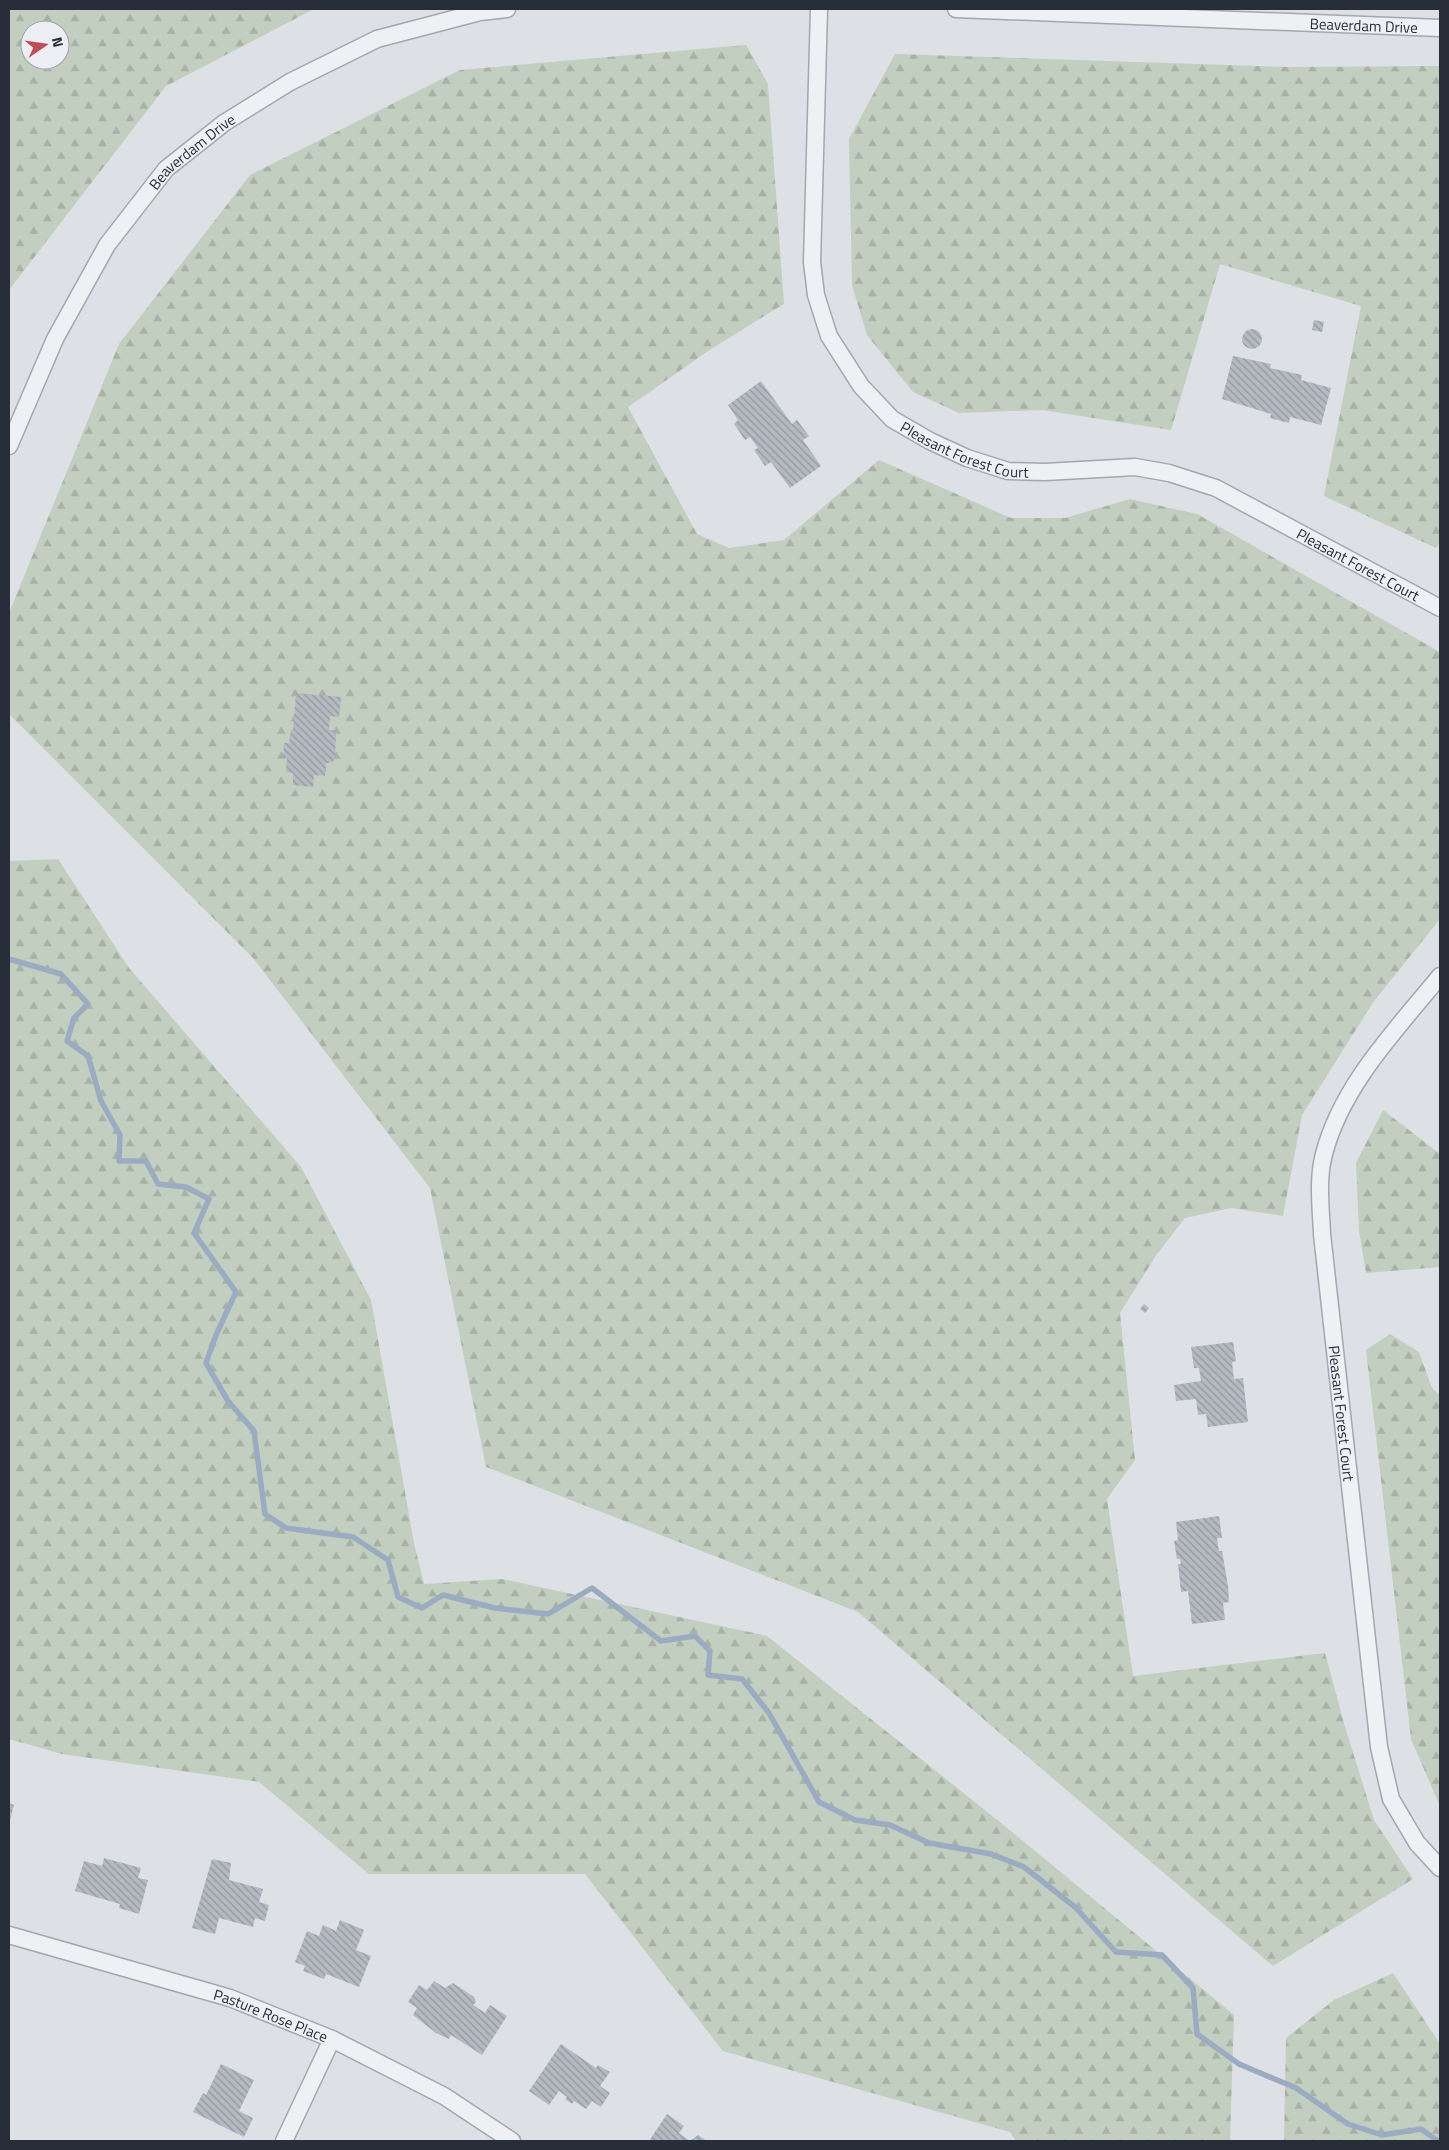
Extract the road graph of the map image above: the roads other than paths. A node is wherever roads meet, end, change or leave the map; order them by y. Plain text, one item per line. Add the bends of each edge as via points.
1 (507, 9) edge
2 (819, 9) edge
3 (956, 9) edge
4 (1440, 28) edge
5 (9, 446) edge
6 (1440, 608) edge
7 (1440, 976) edge
8 (1440, 1868) edge
9 (9, 1935) edge
10 (332, 2039) junction
11 (284, 2141) edge
12 (512, 2141) edge

1 - 5 street, Beaverdam Drive via 480,12 377,39 290,82 224,122 166,169 107,244 55,339
2 - 6 street, Pleasant Forest Court via 812,262 816,295 828,336 861,386 892,419 967,458 1008,471 1135,467 1169,473 1216,488
3 - 4 street, Beaverdam Drive
7 - 8 street, Pleasant Forest Court via 1368,1065 1347,1099 1324,1155 1320,1189 1323,1244 1379,1747 1391,1799 1417,1843
9 - 10 street, Pasture Rose Place via 230,1998
10 - 11 street
10 - 12 street, Pasture Rose Place via 444,2096

